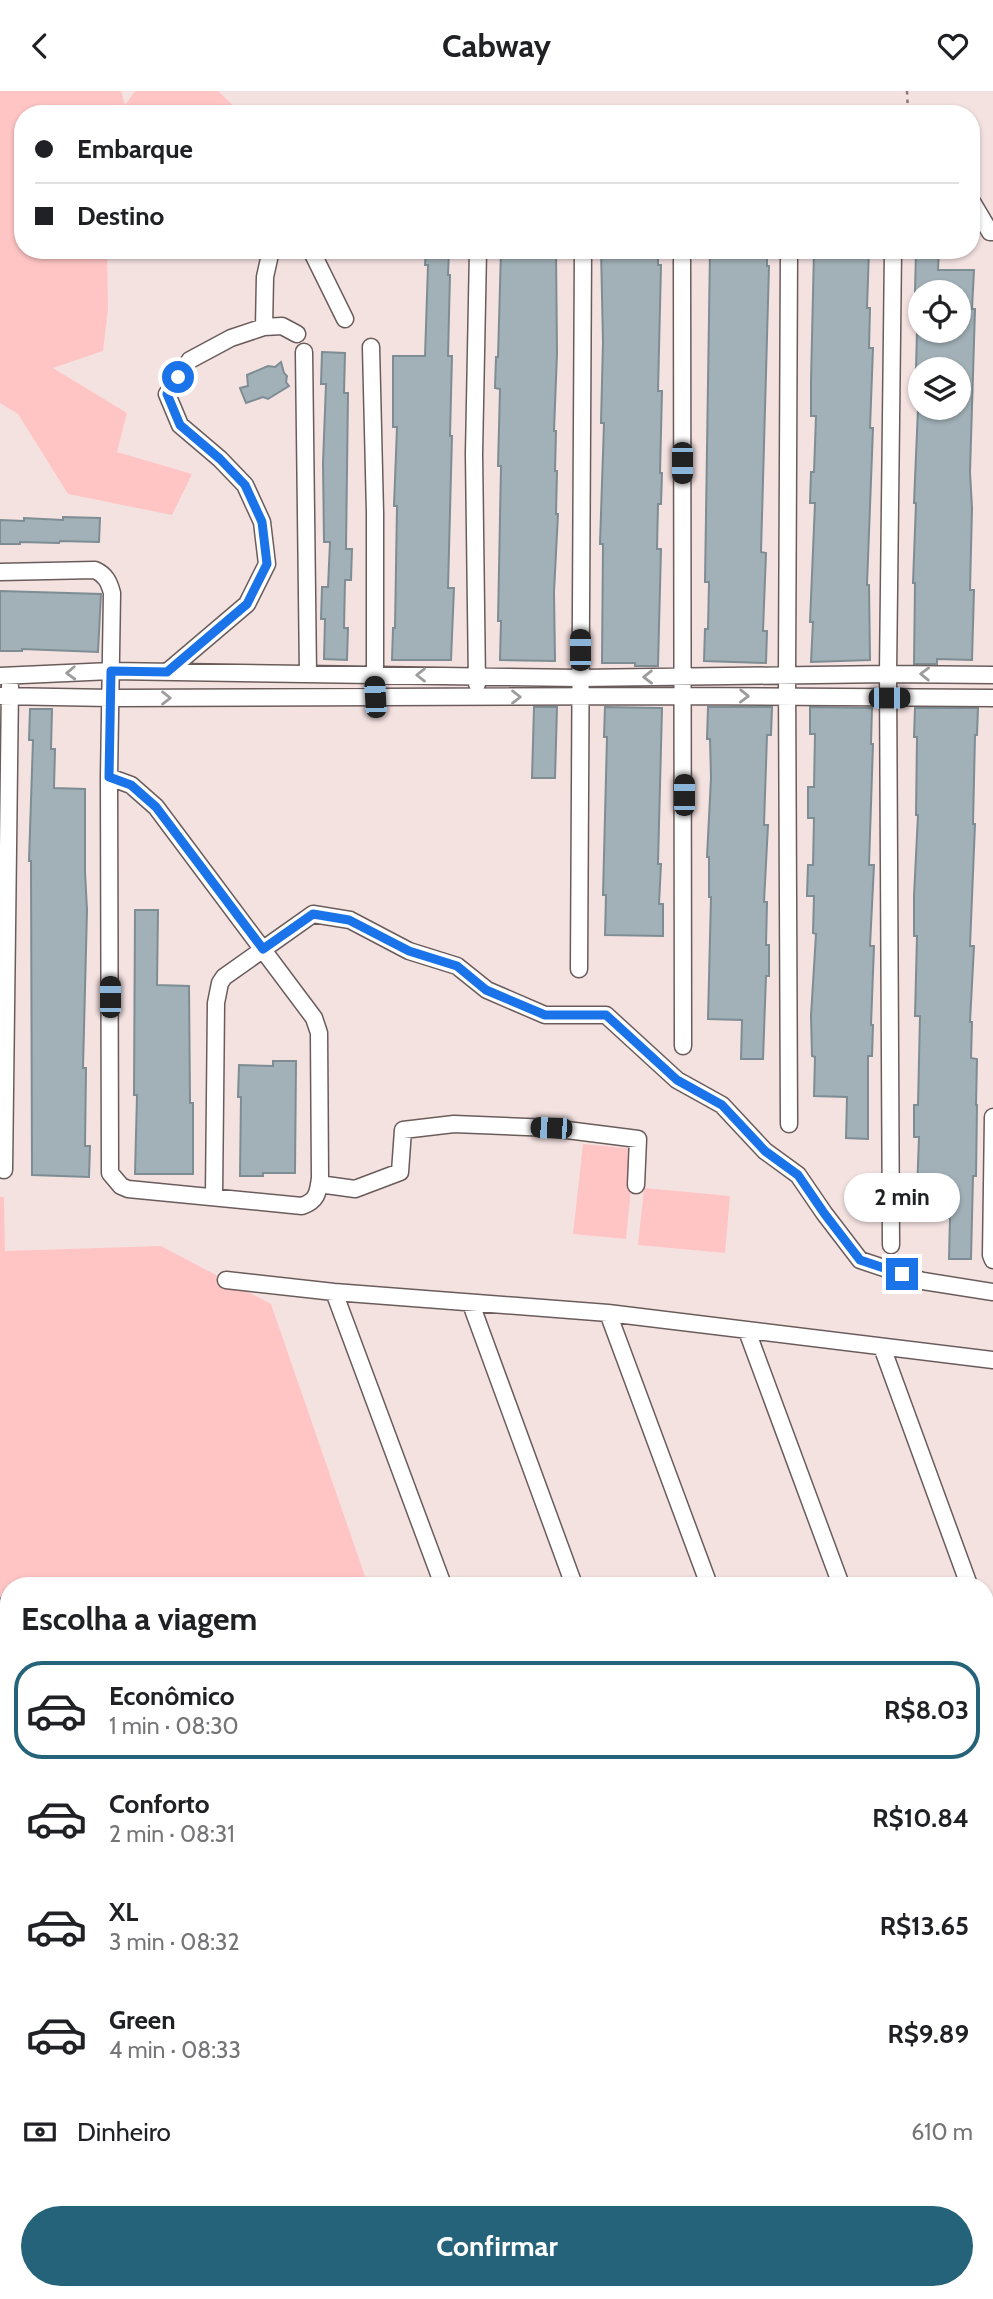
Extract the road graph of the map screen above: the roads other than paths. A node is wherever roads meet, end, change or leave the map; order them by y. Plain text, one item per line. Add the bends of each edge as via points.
1 (980, 215) edge
2 (993, 232) edge
3 (269, 259) edge
4 (315, 259) edge
5 (478, 259) edge
6 (583, 259) edge
7 (682, 259) edge
8 (789, 259) edge
9 (893, 259) edge
10 (345, 319) dead end
11 (264, 327) junction
12 (297, 334) dead end
13 (370, 347) dead end
14 (303, 352) dead end
15 (0, 572) edge
16 (111, 671) junction
17 (167, 672) junction
18 (308, 674) junction
19 (888, 674) junction
20 (374, 675) junction
21 (478, 675) junction
22 (993, 675) edge
23 (4, 676) edge
24 (683, 676) junction
25 (787, 676) junction
26 (580, 678) junction
27 (6, 696) edge
28 (683, 696) junction
29 (375, 697) junction
30 (477, 697) junction
31 (581, 697) junction
32 (789, 697) junction
33 (111, 698) junction
34 (889, 698) junction
35 (993, 698) edge
36 (109, 777) junction
37 (263, 949) junction
38 (579, 969) dead end
39 (683, 1046) dead end
40 (993, 1117) edge
41 (789, 1124) dead end
42 (4, 1170) dead end
43 (319, 1184) junction
44 (636, 1185) dead end
45 (214, 1196) junction
46 (891, 1245) dead end
47 (993, 1260) edge
48 (226, 1280) dead end
49 (334, 1292) junction
50 (993, 1292) edge
51 (471, 1304) junction
52 (608, 1313) junction
53 (747, 1331) junction
54 (882, 1347) junction
55 (993, 1360) edge
56 (440, 1577) edge
57 (571, 1577) edge
58 (706, 1577) edge
59 (838, 1577) edge
60 (967, 1577) edge

1 - 2 street
3 - 11 street
4 - 10 street
5 - 21 street via 474,454
6 - 26 street
7 - 24 street
8 - 25 street
9 - 19 street
11 - 12 street via 282,326
11 - 17 street via 190,360 167,394 180,425 245,485 262,522 267,564 247,604
13 - 20 street
14 - 18 street
15 - 16 street via 103,573 112,593
16 - 17 street
16 -> 23 street
16 - 33 street
17 - 18 street
18 - 20 street
22 -> 19 street
19 - 25 street
19 - 34 street
21 -> 20 street
20 - 29 street
21 - 26 street
21 - 30 street
23 - 27 street
24 - 25 street
24 -> 26 street
24 - 28 street
25 - 32 street
26 - 31 street
27 - 33 street
27 - 42 street
28 - 31 street
28 -> 32 street
28 - 39 street
29 - 30 street
33 -> 29 street
30 -> 31 street
31 - 38 street
32 - 34 street
32 - 41 street
33 - 36 street
34 - 35 street
34 - 46 street
36 - 37 street via 131,785 156,807
36 - 45 street via 110,1173 128,1189
37 - 43 street via 314,1018 319,1034
37 - 45 street via 224,977 218,992
37 - 50 street via 313,914 349,920 409,951 457,966 486,990 545,1015 606,1015 677,1080 722,1105 765,1151 798,1175 860,1260 923,1281
40 - 47 street
43 - 44 street via 355,1189 400,1171 403,1131 454,1124 551,1128 638,1139
43 - 45 street via 315,1200 302,1206
48 - 49 street
49 - 51 street
49 - 56 street
51 - 52 street
51 - 57 street
52 - 53 street
52 - 58 street
53 - 54 street
53 - 59 street
54 - 55 street
54 - 60 street

